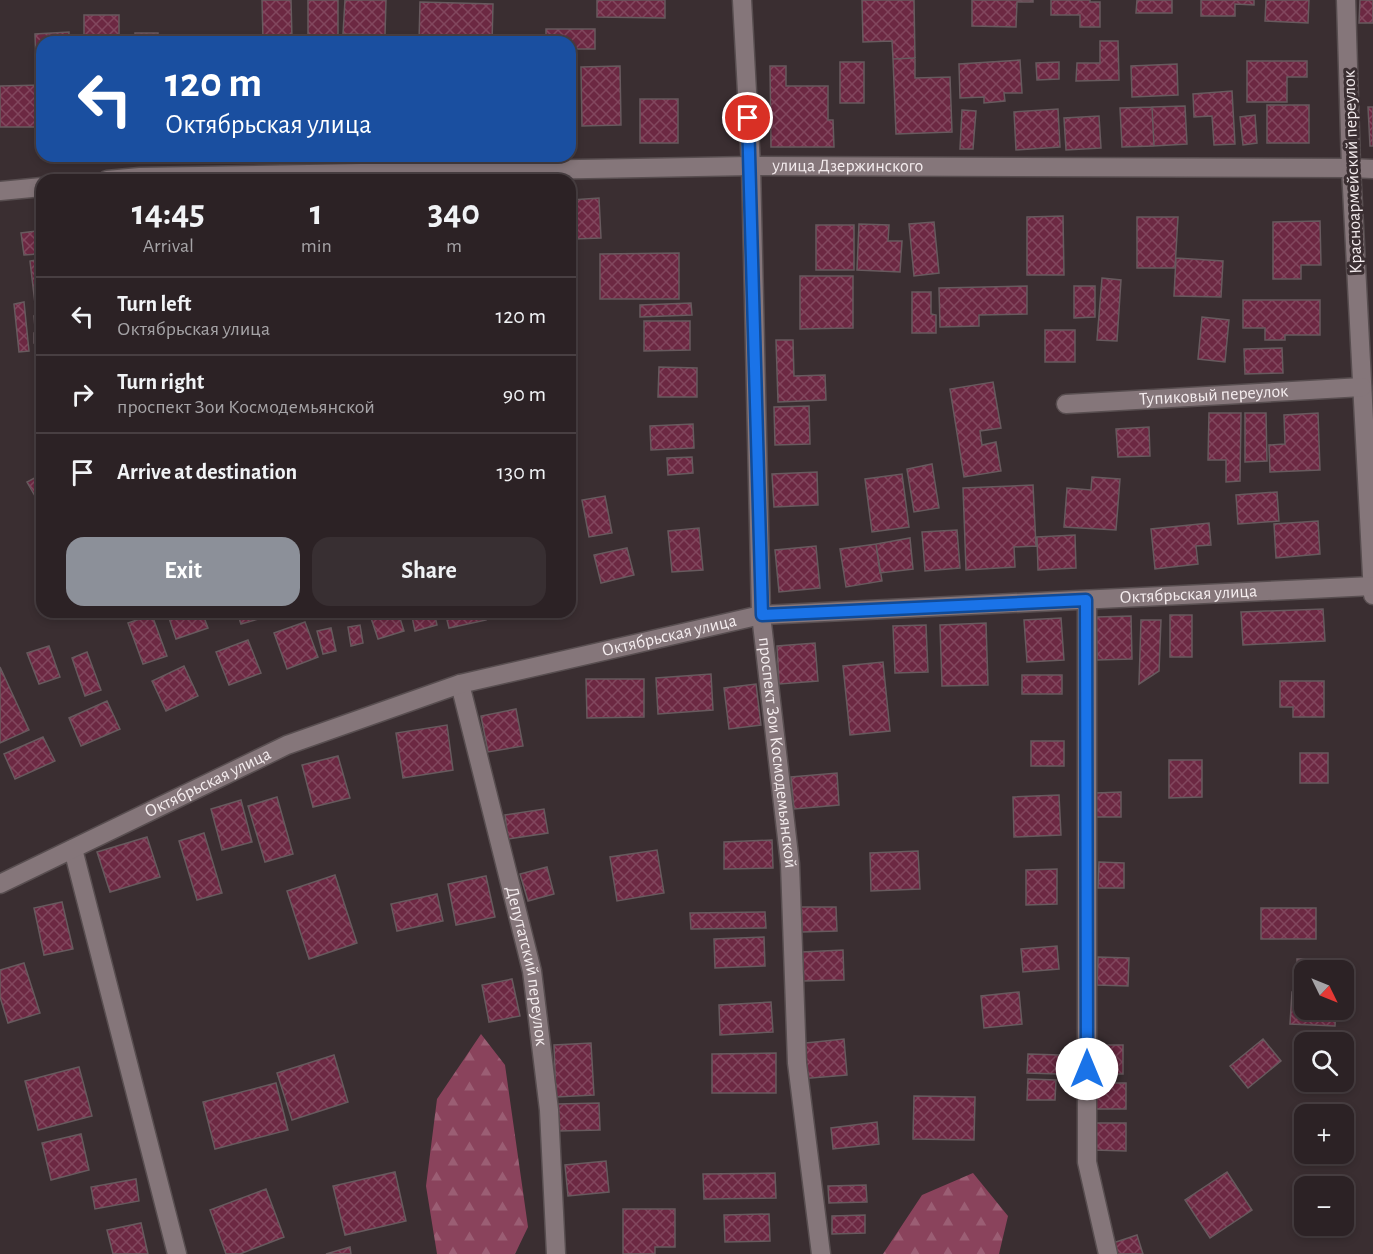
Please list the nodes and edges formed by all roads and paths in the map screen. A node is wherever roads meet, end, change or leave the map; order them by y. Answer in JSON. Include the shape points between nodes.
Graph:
{"nodes":[{"id":1,"x":742,"y":0,"type":"edge"},
{"id":2,"x":1346,"y":0,"type":"edge"},
{"id":3,"x":751,"y":166,"type":"junction"},
{"id":4,"x":1351,"y":168,"type":"junction"},
{"id":5,"x":1373,"y":169,"type":"edge"},
{"id":6,"x":272,"y":174,"type":"edge"},
{"id":7,"x":36,"y":188,"type":"edge"},
{"id":8,"x":0,"y":191,"type":"edge"},
{"id":9,"x":1362,"y":387,"type":"junction"},
{"id":10,"x":1066,"y":404,"type":"dead end"},
{"id":11,"x":1373,"y":586,"type":"edge"},
{"id":12,"x":1373,"y":596,"type":"edge"},
{"id":13,"x":1086,"y":600,"type":"junction"},
{"id":14,"x":762,"y":615,"type":"junction"},
{"id":15,"x":460,"y":684,"type":"junction"},
{"id":16,"x":73,"y":849,"type":"junction"},
{"id":17,"x":0,"y":884,"type":"edge"},
{"id":18,"x":177,"y":1254,"type":"edge"},
{"id":19,"x":556,"y":1254,"type":"edge"},
{"id":20,"x":821,"y":1254,"type":"edge"},
{"id":21,"x":1108,"y":1254,"type":"edge"}],
"edges":[{"from":1,"to":3,"type":"street","name":"проспект Зои Космодемьянской"},
{"from":2,"to":4,"type":"street","name":"Красноармейский переулок"},
{"from":3,"to":4,"type":"street","name":"улица Дзержинского"},
{"from":3,"to":6,"type":"street","name":"улица Дзержинского"},
{"from":3,"to":14,"type":"street","name":"проспект Зои Космодемьянской"},
{"from":4,"to":5,"type":"street","name":"улица Дзержинского"},
{"from":4,"to":9,"type":"street","name":"Красноармейский переулок"},
{"from":7,"to":8,"type":"street"},
{"from":9,"to":10,"type":"street","name":"Тупиковый переулок"},
{"from":9,"to":11,"type":"street","name":"Красноармейский переулок"},
{"from":11,"to":12,"type":"street","name":"Красноармейский переулок"},
{"from":11,"to":13,"type":"street","name":"Октябрьская улица"},
{"from":13,"to":14,"type":"street","name":"Октябрьская улица"},
{"from":13,"to":21,"type":"street","via":[[1087,1162]]},
{"from":14,"to":15,"type":"street","name":"Октябрьская улица"},
{"from":14,"to":20,"type":"street","name":"проспект Зои Космодемьянской","via":[[790,864],[797,1063]]},
{"from":15,"to":16,"type":"street","name":"Октябрьская улица","via":[[287,745]]},
{"from":15,"to":19,"type":"street","name":"Депутатский переулок","via":[[532,971],[549,1110]]},
{"from":16,"to":17,"type":"street","name":"Октябрьская улица"},
{"from":16,"to":18,"type":"street"}]}
